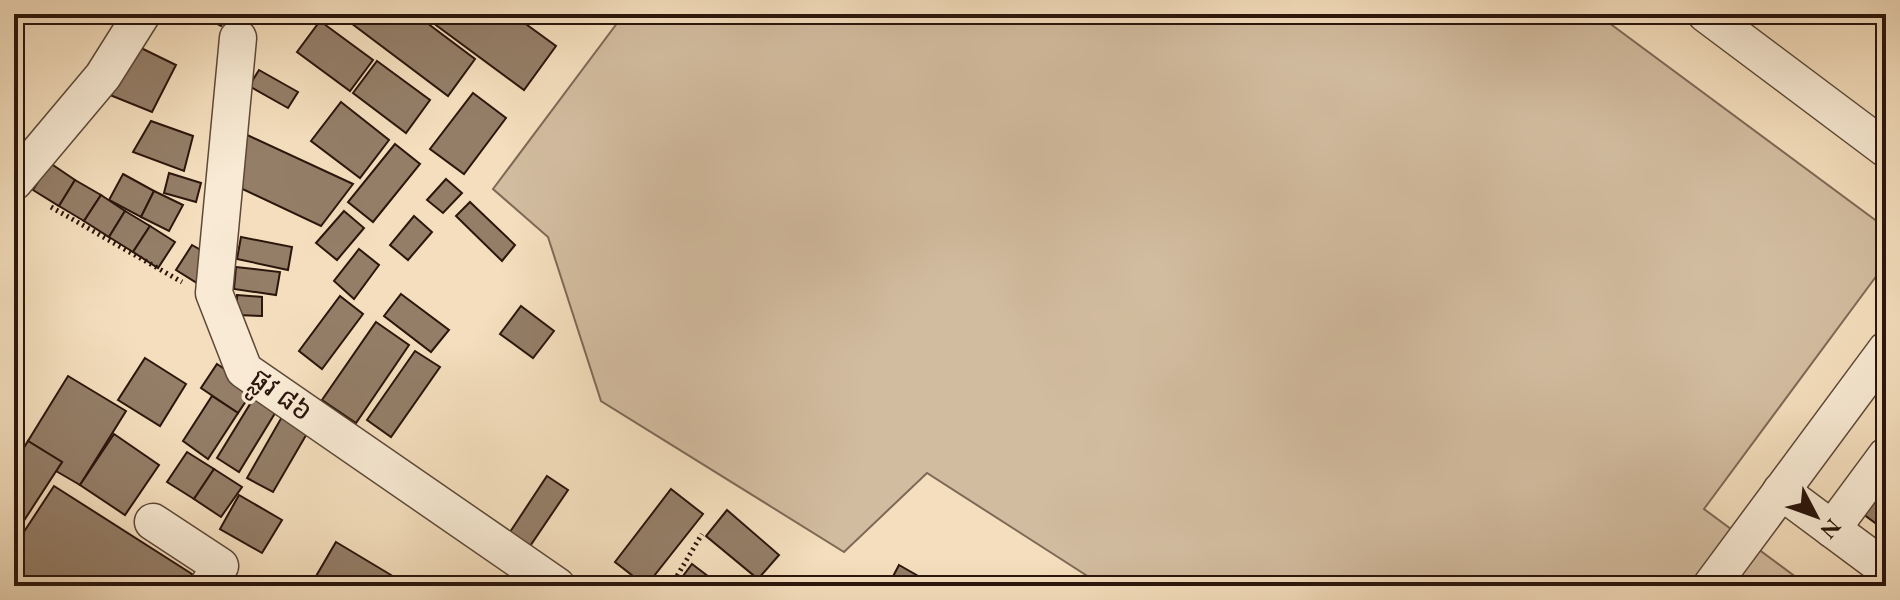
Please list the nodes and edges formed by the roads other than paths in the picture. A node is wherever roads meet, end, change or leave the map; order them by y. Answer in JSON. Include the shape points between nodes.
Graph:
{"nodes":[{"id":1,"x":142,"y":14,"type":"edge"},
{"id":2,"x":1710,"y":15,"type":"edge"},
{"id":3,"x":238,"y":38,"type":"dead end"},
{"id":4,"x":1886,"y":149,"type":"edge"},
{"id":5,"x":14,"y":182,"type":"edge"},
{"id":6,"x":1886,"y":350,"type":"edge"},
{"id":7,"x":1886,"y":456,"type":"edge"},
{"id":8,"x":1781,"y":491,"type":"junction"},
{"id":9,"x":153,"y":522,"type":"dead end"},
{"id":10,"x":1832,"y":529,"type":"junction"},
{"id":11,"x":1886,"y":569,"type":"edge"},
{"id":12,"x":208,"y":586,"type":"edge"},
{"id":13,"x":557,"y":586,"type":"edge"},
{"id":14,"x":1711,"y":586,"type":"edge"}],
"edges":[{"from":1,"to":5,"type":"street","via":[[103,76]]},
{"from":2,"to":4,"type":"street"},
{"from":3,"to":13,"type":"street","name":"ផ្លូវ ៨៦","via":[[214,293],[244,370]]},
{"from":6,"to":8,"type":"street"},
{"from":7,"to":10,"type":"street"},
{"from":8,"to":10,"type":"street"},
{"from":8,"to":14,"type":"street"},
{"from":9,"to":12,"type":"street","via":[[220,566]]},
{"from":10,"to":11,"type":"street"}]}
